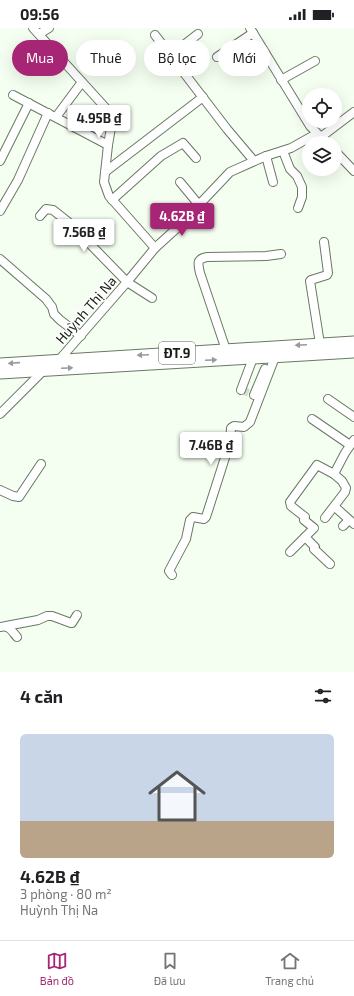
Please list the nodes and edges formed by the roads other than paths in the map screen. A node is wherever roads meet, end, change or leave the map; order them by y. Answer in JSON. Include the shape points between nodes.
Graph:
{"nodes":[{"id":1,"x":33,"y":28,"type":"edge"},
{"id":2,"x":49,"y":28,"type":"edge"},
{"id":3,"x":251,"y":30,"type":"edge"},
{"id":4,"x":39,"y":34,"type":"junction"},
{"id":5,"x":198,"y":34,"type":"dead end"},
{"id":6,"x":155,"y":35,"type":"dead end"},
{"id":7,"x":159,"y":40,"type":"edge"},
{"id":8,"x":190,"y":40,"type":"edge"},
{"id":9,"x":217,"y":57,"type":"dead end"},
{"id":10,"x":315,"y":61,"type":"dead end"},
{"id":11,"x":187,"y":76,"type":"edge"},
{"id":12,"x":281,"y":80,"type":"junction"},
{"id":13,"x":82,"y":82,"type":"junction"},
{"id":14,"x":13,"y":95,"type":"dead end"},
{"id":15,"x":203,"y":96,"type":"junction"},
{"id":16,"x":29,"y":103,"type":"junction"},
{"id":17,"x":52,"y":115,"type":"junction"},
{"id":18,"x":353,"y":115,"type":"edge"},
{"id":19,"x":319,"y":136,"type":"edge"},
{"id":20,"x":324,"y":136,"type":"edge"},
{"id":21,"x":302,"y":144,"type":"edge"},
{"id":22,"x":108,"y":145,"type":"junction"},
{"id":23,"x":283,"y":151,"type":"junction"},
{"id":24,"x":266,"y":156,"type":"junction"},
{"id":25,"x":196,"y":158,"type":"dead end"},
{"id":26,"x":342,"y":158,"type":"edge"},
{"id":27,"x":0,"y":161,"type":"edge"},
{"id":28,"x":254,"y":161,"type":"junction"},
{"id":29,"x":354,"y":171,"type":"edge"},
{"id":30,"x":105,"y":172,"type":"junction"},
{"id":31,"x":180,"y":182,"type":"dead end"},
{"id":32,"x":273,"y":182,"type":"dead end"},
{"id":33,"x":112,"y":200,"type":"junction"},
{"id":34,"x":199,"y":205,"type":"junction"},
{"id":35,"x":298,"y":208,"type":"dead end"},
{"id":36,"x":0,"y":211,"type":"edge"},
{"id":37,"x":40,"y":216,"type":"dead end"},
{"id":38,"x":324,"y":242,"type":"dead end"},
{"id":39,"x":155,"y":248,"type":"junction"},
{"id":40,"x":281,"y":254,"type":"dead end"},
{"id":41,"x":0,"y":259,"type":"edge"},
{"id":42,"x":127,"y":282,"type":"junction"},
{"id":43,"x":152,"y":298,"type":"dead end"},
{"id":44,"x":81,"y":336,"type":"junction"},
{"id":45,"x":354,"y":342,"type":"edge"},
{"id":46,"x":320,"y":344,"type":"junction"},
{"id":47,"x":226,"y":350,"type":"junction"},
{"id":48,"x":354,"y":352,"type":"edge"},
{"id":49,"x":273,"y":357,"type":"junction"},
{"id":50,"x":253,"y":358,"type":"junction"},
{"id":51,"x":60,"y":359,"type":"junction"},
{"id":52,"x":0,"y":364,"type":"edge"},
{"id":53,"x":44,"y":370,"type":"junction"},
{"id":54,"x":0,"y":373,"type":"edge"},
{"id":55,"x":241,"y":390,"type":"dead end"},
{"id":56,"x":254,"y":395,"type":"dead end"},
{"id":57,"x":328,"y":399,"type":"dead end"},
{"id":58,"x":0,"y":414,"type":"edge"},
{"id":59,"x":354,"y":417,"type":"edge"},
{"id":60,"x":312,"y":419,"type":"dead end"},
{"id":61,"x":352,"y":443,"type":"edge"},
{"id":62,"x":41,"y":464,"type":"dead end"},
{"id":63,"x":334,"y":474,"type":"junction"},
{"id":64,"x":0,"y":490,"type":"edge"},
{"id":65,"x":334,"y":507,"type":"junction"},
{"id":66,"x":325,"y":518,"type":"dead end"},
{"id":67,"x":349,"y":523,"type":"edge"},
{"id":68,"x":305,"y":537,"type":"junction"},
{"id":69,"x":290,"y":552,"type":"dead end"},
{"id":70,"x":330,"y":564,"type":"dead end"},
{"id":71,"x":172,"y":575,"type":"dead end"},
{"id":72,"x":77,"y":615,"type":"dead end"},
{"id":73,"x":3,"y":627,"type":"edge"},
{"id":74,"x":17,"y":638,"type":"dead end"}],
"edges":[{"from":1,"to":4,"type":"street"},
{"from":2,"to":4,"type":"street"},
{"from":3,"to":9,"type":"street"},
{"from":3,"to":12,"type":"street"},
{"from":4,"to":13,"type":"street"},
{"from":5,"to":8,"type":"street"},
{"from":6,"to":7,"type":"street"},
{"from":10,"to":12,"type":"street"},
{"from":11,"to":15,"type":"street"},
{"from":12,"to":19,"type":"street"},
{"from":13,"to":17,"type":"street"},
{"from":13,"to":22,"type":"street","via":[[112,116]]},
{"from":14,"to":16,"type":"street"},
{"from":15,"to":28,"type":"street"},
{"from":15,"to":30,"type":"street"},
{"from":16,"to":17,"type":"street"},
{"from":16,"to":27,"type":"street"},
{"from":17,"to":22,"type":"street"},
{"from":17,"to":36,"type":"street"},
{"from":18,"to":20,"type":"street","name":"Huỳnh Thị Na"},
{"from":21,"to":23,"type":"street","name":"Huỳnh Thị Na"},
{"from":22,"to":30,"type":"street"},
{"from":23,"to":24,"type":"street","name":"Huỳnh Thị Na"},
{"from":23,"to":35,"type":"street","via":[[290,169],[302,187]]},
{"from":24,"to":28,"type":"street","name":"Huỳnh Thị Na"},
{"from":24,"to":32,"type":"street"},
{"from":25,"to":33,"type":"street","via":[[183,142],[161,156]]},
{"from":26,"to":29,"type":"street"},
{"from":28,"to":34,"type":"street","name":"Huỳnh Thị Na","via":[[230,172]]},
{"from":30,"to":33,"type":"street","via":[[104,182]]},
{"from":31,"to":34,"type":"street"},
{"from":33,"to":39,"type":"street"},
{"from":34,"to":39,"type":"street","name":"Huỳnh Thị Na"},
{"from":37,"to":42,"type":"street","via":[[49,208],[69,222],[82,232],[90,244]]},
{"from":38,"to":46,"type":"street","via":[[328,273],[310,282]]},
{"from":39,"to":42,"type":"street","name":"Huỳnh Thị Na"},
{"from":40,"to":47,"type":"street","via":[[207,257],[198,261]]},
{"from":41,"to":44,"type":"street","via":[[46,299],[60,320]]},
{"from":42,"to":43,"type":"street"},
{"from":42,"to":44,"type":"street","name":"Huỳnh Thị Na"},
{"from":44,"to":51,"type":"street","name":"Huỳnh Thị Na"},
{"from":45,"to":46,"type":"main road","number":"ĐT.9"},
{"from":46,"to":47,"type":"main road","number":"ĐT.9","one_way":true},
{"from":47,"to":51,"type":"main road","number":"ĐT.9","one_way":true},
{"from":48,"to":49,"type":"main road","number":"ĐT.9"},
{"from":49,"to":50,"type":"main road","number":"ĐT.9"},
{"from":49,"to":56,"type":"street"},
{"from":49,"to":71,"type":"street","via":[[249,425],[231,428],[230,442],[206,516],[204,519],[193,517],[190,520],[186,539],[169,571]]},
{"from":53,"to":50,"type":"main road","number":"ĐT.9","one_way":true},
{"from":50,"to":55,"type":"street"},
{"from":51,"to":52,"type":"main road","number":"ĐT.9","one_way":true},
{"from":53,"to":54,"type":"main road","number":"ĐT.9"},
{"from":53,"to":58,"type":"street"},
{"from":57,"to":59,"type":"street"},
{"from":60,"to":61,"type":"street"},
{"from":61,"to":63,"type":"street"},
{"from":62,"to":64,"type":"street","via":[[19,497]]},
{"from":63,"to":65,"type":"street","via":[[346,488]]},
{"from":63,"to":68,"type":"street","via":[[317,464],[290,502],[314,528]]},
{"from":65,"to":66,"type":"street"},
{"from":65,"to":67,"type":"street"},
{"from":68,"to":69,"type":"street"},
{"from":68,"to":70,"type":"street"},
{"from":72,"to":73,"type":"street","via":[[72,623],[47,616]]},
{"from":73,"to":74,"type":"street","via":[[10,628]]}]}
